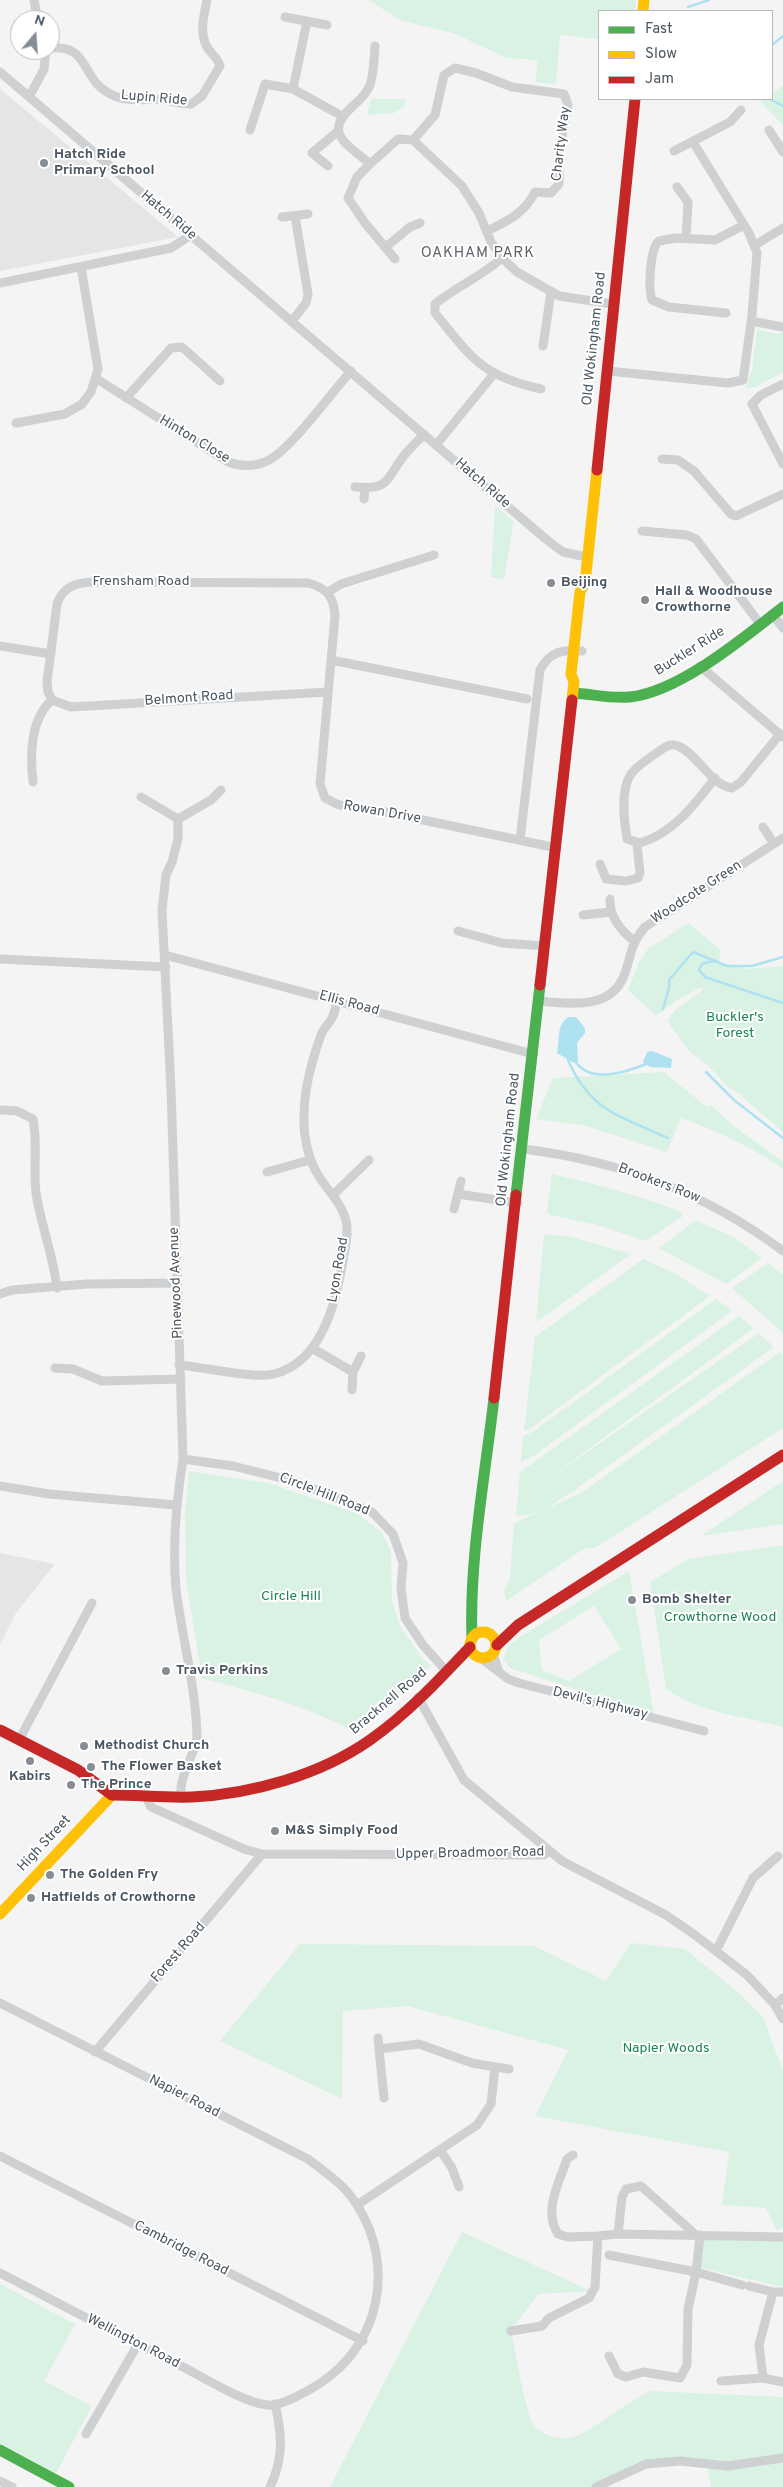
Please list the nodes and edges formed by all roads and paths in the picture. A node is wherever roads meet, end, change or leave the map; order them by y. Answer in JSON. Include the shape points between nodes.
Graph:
{"nodes":[{"id":1,"x":207,"y":0,"type":"edge"},
{"id":2,"x":285,"y":17,"type":"dead end"},
{"id":3,"x":307,"y":20,"type":"junction"},
{"id":4,"x":327,"y":26,"type":"dead end"},
{"id":5,"x":375,"y":46,"type":"dead end"},
{"id":6,"x":60,"y":49,"type":"edge"},
{"id":7,"x":45,"y":60,"type":"edge"},
{"id":8,"x":0,"y":72,"type":"edge"},
{"id":9,"x":293,"y":89,"type":"junction"},
{"id":10,"x":29,"y":97,"type":"junction"},
{"id":11,"x":635,"y":100,"type":"edge"},
{"id":12,"x":741,"y":110,"type":"dead end"},
{"id":13,"x":342,"y":116,"type":"junction"},
{"id":14,"x":250,"y":130,"type":"dead end"},
{"id":15,"x":769,"y":130,"type":"dead end"},
{"id":16,"x":337,"y":132,"type":"junction"},
{"id":17,"x":413,"y":140,"type":"junction"},
{"id":18,"x":693,"y":142,"type":"junction"},
{"id":19,"x":674,"y":151,"type":"dead end"},
{"id":20,"x":783,"y":152,"type":"edge"},
{"id":21,"x":370,"y":164,"type":"junction"},
{"id":22,"x":328,"y":166,"type":"dead end"},
{"id":23,"x":677,"y":187,"type":"dead end"},
{"id":24,"x":308,"y":214,"type":"dead end"},
{"id":25,"x":295,"y":216,"type":"junction"},
{"id":26,"x":282,"y":217,"type":"dead end"},
{"id":27,"x":420,"y":223,"type":"dead end"},
{"id":28,"x":744,"y":225,"type":"junction"},
{"id":29,"x":783,"y":228,"type":"edge"},
{"id":30,"x":486,"y":231,"type":"junction"},
{"id":31,"x":191,"y":235,"type":"junction"},
{"id":32,"x":686,"y":238,"type":"junction"},
{"id":33,"x":755,"y":246,"type":"junction"},
{"id":34,"x":386,"y":247,"type":"junction"},
{"id":35,"x":502,"y":258,"type":"junction"},
{"id":36,"x":396,"y":259,"type":"dead end"},
{"id":37,"x":81,"y":267,"type":"junction"},
{"id":38,"x":0,"y":283,"type":"edge"},
{"id":39,"x":551,"y":292,"type":"junction"},
{"id":40,"x":613,"y":304,"type":"junction"},
{"id":41,"x":726,"y":313,"type":"dead end"},
{"id":42,"x":752,"y":318,"type":"junction"},
{"id":43,"x":292,"y":321,"type":"junction"},
{"id":44,"x":783,"y":327,"type":"edge"},
{"id":45,"x":544,"y":346,"type":"dead end"},
{"id":46,"x":351,"y":371,"type":"junction"},
{"id":47,"x":608,"y":371,"type":"junction"},
{"id":48,"x":494,"y":375,"type":"junction"},
{"id":49,"x":97,"y":379,"type":"junction"},
{"id":50,"x":220,"y":381,"type":"dead end"},
{"id":51,"x":783,"y":384,"type":"edge"},
{"id":52,"x":541,"y":389,"type":"dead end"},
{"id":53,"x":126,"y":398,"type":"junction"},
{"id":54,"x":16,"y":423,"type":"dead end"},
{"id":55,"x":424,"y":434,"type":"junction"},
{"id":56,"x":436,"y":445,"type":"junction"},
{"id":57,"x":662,"y":459,"type":"dead end"},
{"id":58,"x":783,"y":464,"type":"edge"},
{"id":59,"x":355,"y":487,"type":"dead end"},
{"id":60,"x":365,"y":488,"type":"junction"},
{"id":61,"x":783,"y":494,"type":"edge"},
{"id":62,"x":364,"y":499,"type":"dead end"},
{"id":63,"x":642,"y":530,"type":"dead end"},
{"id":64,"x":434,"y":555,"type":"dead end"},
{"id":65,"x":587,"y":556,"type":"junction"},
{"id":66,"x":328,"y":592,"type":"junction"},
{"id":67,"x":783,"y":607,"type":"edge"},
{"id":68,"x":773,"y":614,"type":"junction"},
{"id":69,"x":761,"y":625,"type":"junction"},
{"id":70,"x":783,"y":628,"type":"edge"},
{"id":71,"x":0,"y":646,"type":"edge"},
{"id":72,"x":578,"y":650,"type":"junction"},
{"id":73,"x":51,"y":654,"type":"junction"},
{"id":74,"x":331,"y":660,"type":"junction"},
{"id":75,"x":700,"y":666,"type":"junction"},
{"id":76,"x":574,"y":687,"type":"junction"},
{"id":77,"x":328,"y":692,"type":"junction"},
{"id":78,"x":527,"y":699,"type":"dead end"},
{"id":79,"x":52,"y":700,"type":"junction"},
{"id":80,"x":782,"y":736,"type":"edge"},
{"id":81,"x":715,"y":778,"type":"junction"},
{"id":82,"x":33,"y":782,"type":"dead end"},
{"id":83,"x":221,"y":790,"type":"dead end"},
{"id":84,"x":141,"y":797,"type":"dead end"},
{"id":85,"x":178,"y":819,"type":"junction"},
{"id":86,"x":763,"y":827,"type":"dead end"},
{"id":87,"x":783,"y":838,"type":"edge"},
{"id":88,"x":520,"y":840,"type":"junction"},
{"id":89,"x":637,"y":844,"type":"junction"},
{"id":90,"x":774,"y":844,"type":"junction"},
{"id":91,"x":557,"y":848,"type":"junction"},
{"id":92,"x":600,"y":864,"type":"dead end"},
{"id":93,"x":610,"y":899,"type":"dead end"},
{"id":94,"x":611,"y":912,"type":"junction"},
{"id":95,"x":583,"y":915,"type":"dead end"},
{"id":96,"x":458,"y":931,"type":"dead end"},
{"id":97,"x":634,"y":941,"type":"junction"},
{"id":98,"x":545,"y":946,"type":"junction"},
{"id":99,"x":165,"y":955,"type":"junction"},
{"id":100,"x":0,"y":959,"type":"edge"},
{"id":101,"x":166,"y":968,"type":"junction"},
{"id":102,"x":337,"y":1001,"type":"junction"},
{"id":103,"x":540,"y":1002,"type":"junction"},
{"id":104,"x":533,"y":1054,"type":"junction"},
{"id":105,"x":0,"y":1110,"type":"edge"},
{"id":106,"x":523,"y":1149,"type":"junction"},
{"id":107,"x":310,"y":1160,"type":"junction"},
{"id":108,"x":369,"y":1160,"type":"dead end"},
{"id":109,"x":267,"y":1172,"type":"dead end"},
{"id":110,"x":460,"y":1181,"type":"dead end"},
{"id":111,"x":458,"y":1194,"type":"junction"},
{"id":112,"x":333,"y":1195,"type":"junction"},
{"id":113,"x":518,"y":1202,"type":"junction"},
{"id":114,"x":454,"y":1210,"type":"dead end"},
{"id":115,"x":783,"y":1251,"type":"edge"},
{"id":116,"x":177,"y":1283,"type":"junction"},
{"id":117,"x":57,"y":1288,"type":"junction"},
{"id":118,"x":0,"y":1294,"type":"edge"},
{"id":119,"x":312,"y":1348,"type":"junction"},
{"id":120,"x":361,"y":1356,"type":"dead end"},
{"id":121,"x":179,"y":1365,"type":"junction"},
{"id":122,"x":55,"y":1368,"type":"dead end"},
{"id":123,"x":354,"y":1372,"type":"junction"},
{"id":124,"x":181,"y":1379,"type":"junction"},
{"id":125,"x":352,"y":1390,"type":"dead end"},
{"id":126,"x":783,"y":1455,"type":"edge"},
{"id":127,"x":183,"y":1459,"type":"junction"},
{"id":128,"x":0,"y":1486,"type":"edge"},
{"id":129,"x":176,"y":1505,"type":"junction"},
{"id":130,"x":472,"y":1602,"type":"junction"},
{"id":131,"x":92,"y":1603,"type":"dead end"},
{"id":132,"x":518,"y":1625,"type":"junction"},
{"id":133,"x":489,"y":1633,"type":"junction"},
{"id":134,"x":495,"y":1649,"type":"junction"},
{"id":135,"x":475,"y":1650,"type":"junction"},
{"id":136,"x":448,"y":1671,"type":"junction"},
{"id":137,"x":499,"y":1672,"type":"junction"},
{"id":138,"x":418,"y":1697,"type":"junction"},
{"id":139,"x":0,"y":1730,"type":"edge"},
{"id":140,"x":704,"y":1730,"type":"dead end"},
{"id":141,"x":19,"y":1740,"type":"junction"},
{"id":142,"x":112,"y":1796,"type":"junction"},
{"id":143,"x":146,"y":1797,"type":"junction"},
{"id":144,"x":181,"y":1798,"type":"junction"},
{"id":145,"x":549,"y":1852,"type":"junction"},
{"id":146,"x":262,"y":1854,"type":"junction"},
{"id":147,"x":778,"y":1856,"type":"dead end"},
{"id":148,"x":0,"y":1914,"type":"edge"},
{"id":149,"x":716,"y":1951,"type":"junction"},
{"id":150,"x":783,"y":1998,"type":"edge"},
{"id":151,"x":0,"y":2003,"type":"edge"},
{"id":152,"x":775,"y":2005,"type":"junction"},
{"id":153,"x":783,"y":2019,"type":"edge"},
{"id":154,"x":378,"y":2038,"type":"dead end"},
{"id":155,"x":380,"y":2049,"type":"junction"},
{"id":156,"x":95,"y":2052,"type":"junction"},
{"id":157,"x":495,"y":2067,"type":"junction"},
{"id":158,"x":509,"y":2069,"type":"dead end"},
{"id":159,"x":384,"y":2098,"type":"dead end"},
{"id":160,"x":440,"y":2150,"type":"junction"},
{"id":161,"x":573,"y":2155,"type":"dead end"},
{"id":162,"x":0,"y":2156,"type":"edge"},
{"id":163,"x":459,"y":2187,"type":"dead end"},
{"id":164,"x":357,"y":2205,"type":"junction"},
{"id":165,"x":618,"y":2234,"type":"junction"},
{"id":166,"x":698,"y":2235,"type":"junction"},
{"id":167,"x":598,"y":2236,"type":"junction"},
{"id":168,"x":783,"y":2237,"type":"edge"},
{"id":169,"x":610,"y":2255,"type":"dead end"},
{"id":170,"x":696,"y":2272,"type":"junction"},
{"id":171,"x":0,"y":2274,"type":"edge"},
{"id":172,"x":773,"y":2292,"type":"junction"},
{"id":173,"x":783,"y":2292,"type":"edge"},
{"id":174,"x":511,"y":2330,"type":"dead end"},
{"id":175,"x":363,"y":2341,"type":"junction"},
{"id":176,"x":138,"y":2344,"type":"junction"},
{"id":177,"x":609,"y":2356,"type":"dead end"},
{"id":178,"x":763,"y":2378,"type":"junction"},
{"id":179,"x":721,"y":2381,"type":"dead end"},
{"id":180,"x":783,"y":2382,"type":"edge"},
{"id":181,"x":272,"y":2405,"type":"junction"},
{"id":182,"x":86,"y":2434,"type":"dead end"},
{"id":183,"x":0,"y":2450,"type":"edge"},
{"id":184,"x":783,"y":2458,"type":"edge"},
{"id":185,"x":0,"y":2481,"type":"edge"},
{"id":186,"x":12,"y":2487,"type":"edge"},
{"id":187,"x":69,"y":2487,"type":"edge"},
{"id":188,"x":270,"y":2487,"type":"edge"},
{"id":189,"x":596,"y":2487,"type":"edge"}],
"edges":[{"from":1,"to":6,"type":"street","name":"Lupin Ride","via":[[203,37],[220,66],[201,98],[191,104],[131,100],[112,95],[94,81],[75,52]]},
{"from":2,"to":3,"type":"street"},
{"from":3,"to":4,"type":"street"},
{"from":3,"to":9,"type":"street"},
{"from":5,"to":13,"type":"street","via":[[370,84],[362,98]]},
{"from":7,"to":10,"type":"street","via":[[44,69]]},
{"from":8,"to":10,"type":"street","name":"Hatch Ride"},
{"from":9,"to":13,"type":"street"},
{"from":9,"to":14,"type":"street","via":[[265,84]]},
{"from":10,"to":31,"type":"street","name":"Hatch Ride"},
{"from":11,"to":40,"type":"street","name":"Old Wokingham Road"},
{"from":12,"to":18,"type":"street","via":[[730,122]]},
{"from":13,"to":16,"type":"street"},
{"from":15,"to":20,"type":"street"},
{"from":16,"to":21,"type":"street"},
{"from":16,"to":22,"type":"street","via":[[312,153]]},
{"from":17,"to":21,"type":"street","via":[[398,139]]},
{"from":17,"to":30,"type":"street","via":[[462,186]]},
{"from":17,"to":30,"type":"street","name":"Charity Way","via":[[435,116],[444,75],[455,68],[512,88],[564,94],[568,105],[560,147],[559,184],[551,193],[535,192],[512,219]]},
{"from":18,"to":19,"type":"street"},
{"from":18,"to":28,"type":"street"},
{"from":21,"to":34,"type":"street","via":[[356,177],[348,198]]},
{"from":23,"to":32,"type":"street","via":[[688,202]]},
{"from":24,"to":25,"type":"street"},
{"from":25,"to":26,"type":"street"},
{"from":25,"to":43,"type":"street","via":[[308,294],[306,303]]},
{"from":27,"to":34,"type":"street"},
{"from":28,"to":32,"type":"street","via":[[716,240]]},
{"from":28,"to":33,"type":"street"},
{"from":29,"to":33,"type":"street"},
{"from":30,"to":35,"type":"street"},
{"from":31,"to":37,"type":"street","via":[[171,248]]},
{"from":31,"to":43,"type":"street","name":"Hatch Ride"},
{"from":32,"to":41,"type":"street","via":[[659,240],[655,244],[650,287],[652,300],[669,307]]},
{"from":33,"to":42,"type":"street","via":[[758,262]]},
{"from":34,"to":36,"type":"street"},
{"from":35,"to":39,"type":"street","via":[[517,272]]},
{"from":35,"to":48,"type":"street","via":[[480,277],[456,287],[435,304],[434,313],[481,366]]},
{"from":37,"to":38,"type":"street"},
{"from":37,"to":49,"type":"street"},
{"from":39,"to":40,"type":"street"},
{"from":39,"to":45,"type":"street"},
{"from":40,"to":47,"type":"street","name":"Old Wokingham Road"},
{"from":42,"to":44,"type":"street"},
{"from":42,"to":47,"type":"street","via":[[746,372],[739,382]]},
{"from":43,"to":46,"type":"street","name":"Hatch Ride"},
{"from":46,"to":53,"type":"street","name":"Hinton Close","via":[[278,455],[246,466],[228,462]]},
{"from":46,"to":55,"type":"street","name":"Hatch Ride"},
{"from":47,"to":65,"type":"street","name":"Old Wokingham Road"},
{"from":48,"to":52,"type":"street"},
{"from":48,"to":56,"type":"street"},
{"from":49,"to":53,"type":"street","name":"Hinton Close"},
{"from":49,"to":54,"type":"street","via":[[82,404],[65,414]]},
{"from":50,"to":53,"type":"street","via":[[182,347],[171,348]]},
{"from":51,"to":58,"type":"street","via":[[761,395],[752,404]]},
{"from":55,"to":56,"type":"street","name":"Hatch Ride"},
{"from":55,"to":60,"type":"street","via":[[402,458],[386,483],[378,488]]},
{"from":56,"to":65,"type":"street","name":"Hatch Ride","via":[[559,550]]},
{"from":57,"to":61,"type":"street","via":[[678,460],[694,472],[736,516]]},
{"from":59,"to":60,"type":"street"},
{"from":60,"to":62,"type":"street"},
{"from":63,"to":69,"type":"street","via":[[696,539]]},
{"from":64,"to":66,"type":"street","via":[[341,584]]},
{"from":65,"to":72,"type":"street","name":"Old Wokingham Road","via":[[584,583],[587,593]]},
{"from":66,"to":73,"type":"street","name":"Frensham Road","via":[[308,583],[75,584],[59,598]]},
{"from":66,"to":74,"type":"street","name":"Rowan Drive","via":[[334,607]]},
{"from":67,"to":68,"type":"street","name":"Buckler Ride"},
{"from":68,"to":69,"type":"street","name":"Buckler Ride"},
{"from":68,"to":70,"type":"street"},
{"from":69,"to":75,"type":"street","name":"Buckler Ride"},
{"from":71,"to":73,"type":"street"},
{"from":72,"to":76,"type":"street","name":"Old Wokingham Road","via":[[579,675]]},
{"from":72,"to":88,"type":"street","via":[[560,651],[545,661],[540,670]]},
{"from":73,"to":79,"type":"street","name":"Frensham Road","via":[[47,682]]},
{"from":74,"to":77,"type":"street","name":"Rowan Drive"},
{"from":74,"to":78,"type":"street"},
{"from":75,"to":76,"type":"street","name":"Buckler Ride","via":[[671,683],[640,695],[623,697]]},
{"from":75,"to":80,"type":"street"},
{"from":76,"to":91,"type":"street","name":"Old Wokingham Road"},
{"from":77,"to":79,"type":"street","name":"Belmont Road","via":[[71,707]]},
{"from":77,"to":88,"type":"street","name":"Rowan Drive","via":[[320,784],[325,798],[339,805]]},
{"from":79,"to":82,"type":"street","via":[[38,715],[30,760]]},
{"from":80,"to":81,"type":"street","via":[[736,787],[729,788]]},
{"from":81,"to":89,"type":"street","via":[[683,818]]},
{"from":81,"to":89,"type":"street","via":[[685,750],[672,744],[639,765],[627,782],[624,821],[626,839]]},
{"from":83,"to":85,"type":"street","via":[[211,800]]},
{"from":84,"to":85,"type":"street"},
{"from":85,"to":99,"type":"street","name":"Pinewood Avenue","via":[[178,839],[163,891]]},
{"from":86,"to":90,"type":"street"},
{"from":87,"to":90,"type":"street","name":"Woodcote Green"},
{"from":88,"to":91,"type":"street","name":"Rowan Drive"},
{"from":89,"to":92,"type":"street","via":[[638,878],[626,881],[606,879]]},
{"from":90,"to":97,"type":"street","name":"Woodcote Green","via":[[654,920]]},
{"from":91,"to":98,"type":"street","name":"Old Wokingham Road"},
{"from":93,"to":94,"type":"street"},
{"from":94,"to":95,"type":"street"},
{"from":94,"to":97,"type":"street","via":[[614,920]]},
{"from":96,"to":98,"type":"street","via":[[502,944]]},
{"from":97,"to":103,"type":"street","name":"Woodcote Green","via":[[621,983],[606,998],[590,1003]]},
{"from":98,"to":103,"type":"street","name":"Old Wokingham Road"},
{"from":99,"to":101,"type":"street","name":"Pinewood Avenue"},
{"from":99,"to":102,"type":"street","name":"Ellis Road"},
{"from":100,"to":101,"type":"street"},
{"from":101,"to":116,"type":"street","name":"Pinewood Avenue"},
{"from":102,"to":104,"type":"street","name":"Ellis Road"},
{"from":102,"to":107,"type":"street","name":"Lyon Road","via":[[333,1016],[321,1035],[306,1093],[305,1138]]},
{"from":103,"to":104,"type":"street","name":"Old Wokingham Road"},
{"from":104,"to":106,"type":"street","name":"Old Wokingham Road"},
{"from":105,"to":117,"type":"street","via":[[17,1111],[33,1119],[36,1191]]},
{"from":106,"to":113,"type":"street","name":"Old Wokingham Road"},
{"from":106,"to":115,"type":"street","name":"Brookers Row","via":[[591,1160],[658,1181],[730,1214]]},
{"from":107,"to":109,"type":"street"},
{"from":107,"to":112,"type":"street","name":"Lyon Road"},
{"from":108,"to":112,"type":"street"},
{"from":110,"to":111,"type":"street"},
{"from":111,"to":113,"type":"street"},
{"from":111,"to":114,"type":"street"},
{"from":112,"to":119,"type":"street","name":"Lyon Road","via":[[346,1221],[346,1237],[336,1300]]},
{"from":113,"to":130,"type":"street","name":"Old Wokingham Road"},
{"from":116,"to":117,"type":"street","via":[[87,1284]]},
{"from":116,"to":121,"type":"street","name":"Pinewood Avenue"},
{"from":117,"to":118,"type":"street","via":[[12,1290]]},
{"from":119,"to":121,"type":"street","name":"Lyon Road","via":[[292,1366],[273,1374],[255,1375]]},
{"from":119,"to":123,"type":"street"},
{"from":120,"to":123,"type":"street"},
{"from":121,"to":124,"type":"street","name":"Pinewood Avenue"},
{"from":122,"to":124,"type":"street","via":[[73,1369],[102,1381]]},
{"from":123,"to":125,"type":"street"},
{"from":124,"to":127,"type":"street","name":"Pinewood Avenue"},
{"from":126,"to":132,"type":"street"},
{"from":127,"to":129,"type":"street","name":"Pinewood Avenue"},
{"from":127,"to":136,"type":"street","name":"Circle Hill Road","via":[[233,1466],[292,1481],[372,1512],[394,1534],[403,1563],[401,1588],[405,1618],[423,1645]]},
{"from":128,"to":129,"type":"street","via":[[49,1494]]},
{"from":129,"to":144,"type":"street","name":"Pinewood Avenue","via":[[176,1587],[198,1737],[181,1785]]},
{"from":130,"to":133,"type":"street","via":[[479,1620]]},
{"from":130,"to":135,"type":"street","name":"Old Wokingham Road"},
{"from":131,"to":141,"type":"street"},
{"from":132,"to":133,"type":"street"},
{"from":132,"to":134,"type":"street"},
{"from":133,"to":134,"type":"street"},
{"from":133,"to":135,"type":"street","via":[[478,1633]]},
{"from":134,"to":135,"type":"street"},
{"from":134,"to":137,"type":"street"},
{"from":135,"to":136,"type":"street","name":"Bracknell Road"},
{"from":135,"to":137,"type":"street","name":"Devil's Highway"},
{"from":136,"to":138,"type":"street","name":"Bracknell Road"},
{"from":137,"to":140,"type":"street","name":"Devil's Highway","via":[[519,1683]]},
{"from":138,"to":144,"type":"street","name":"Bracknell Road","via":[[370,1740],[314,1768],[231,1792]]},
{"from":138,"to":145,"type":"street","via":[[464,1780]]},
{"from":139,"to":141,"type":"street"},
{"from":141,"to":142,"type":"street","via":[[94,1779]]},
{"from":142,"to":143,"type":"street","name":"Bracknell Road"},
{"from":142,"to":148,"type":"street","name":"High Street"},
{"from":143,"to":144,"type":"street","name":"Bracknell Road"},
{"from":143,"to":146,"type":"street","name":"Upper Broadmoor Road","via":[[151,1807]]},
{"from":145,"to":146,"type":"street","name":"Upper Broadmoor Road","via":[[544,1855]]},
{"from":145,"to":149,"type":"street","name":"Upper Broadmoor Road","via":[[666,1915]]},
{"from":146,"to":156,"type":"street","name":"Forest Road"},
{"from":147,"to":149,"type":"street","via":[[753,1878]]},
{"from":149,"to":152,"type":"street","name":"Upper Broadmoor Road","via":[[747,1975]]},
{"from":150,"to":152,"type":"street"},
{"from":151,"to":156,"type":"street","name":"Napier Road"},
{"from":152,"to":153,"type":"street","name":"Upper Broadmoor Road"},
{"from":154,"to":155,"type":"street"},
{"from":155,"to":157,"type":"street","via":[[420,2044],[472,2063]]},
{"from":155,"to":159,"type":"street"},
{"from":156,"to":164,"type":"street","name":"Napier Road","via":[[308,2160],[337,2181]]},
{"from":157,"to":158,"type":"street"},
{"from":157,"to":160,"type":"street","via":[[488,2110],[477,2125]]},
{"from":160,"to":163,"type":"street"},
{"from":160,"to":164,"type":"street"},
{"from":161,"to":167,"type":"street","via":[[567,2159],[550,2213],[552,2225],[558,2234],[568,2237]]},
{"from":162,"to":175,"type":"street","name":"Cambridge Road"},
{"from":164,"to":175,"type":"street","name":"Napier Road","via":[[370,2229],[378,2291]]},
{"from":165,"to":166,"type":"street"},
{"from":165,"to":166,"type":"street","via":[[622,2197],[626,2189],[641,2186]]},
{"from":165,"to":167,"type":"street"},
{"from":166,"to":168,"type":"street"},
{"from":166,"to":170,"type":"street"},
{"from":167,"to":174,"type":"street","via":[[595,2287],[590,2298],[549,2318],[542,2326]]},
{"from":169,"to":170,"type":"street"},
{"from":170,"to":172,"type":"street"},
{"from":170,"to":177,"type":"street","via":[[688,2309],[688,2365],[680,2378],[643,2372],[626,2377],[618,2374]]},
{"from":171,"to":176,"type":"street","name":"Wellington Road"},
{"from":172,"to":173,"type":"street"},
{"from":172,"to":178,"type":"street","via":[[759,2345]]},
{"from":175,"to":181,"type":"street","name":"Napier Road","via":[[351,2358],[331,2376],[308,2392]]},
{"from":176,"to":181,"type":"street","name":"Wellington Road","via":[[251,2401]]},
{"from":176,"to":182,"type":"street"},
{"from":178,"to":179,"type":"street"},
{"from":178,"to":180,"type":"street"},
{"from":181,"to":188,"type":"street","via":[[282,2433],[277,2473]]},
{"from":183,"to":187,"type":"street"},
{"from":184,"to":189,"type":"street","via":[[727,2466],[680,2461],[646,2464]]},
{"from":185,"to":186,"type":"street"}]}
